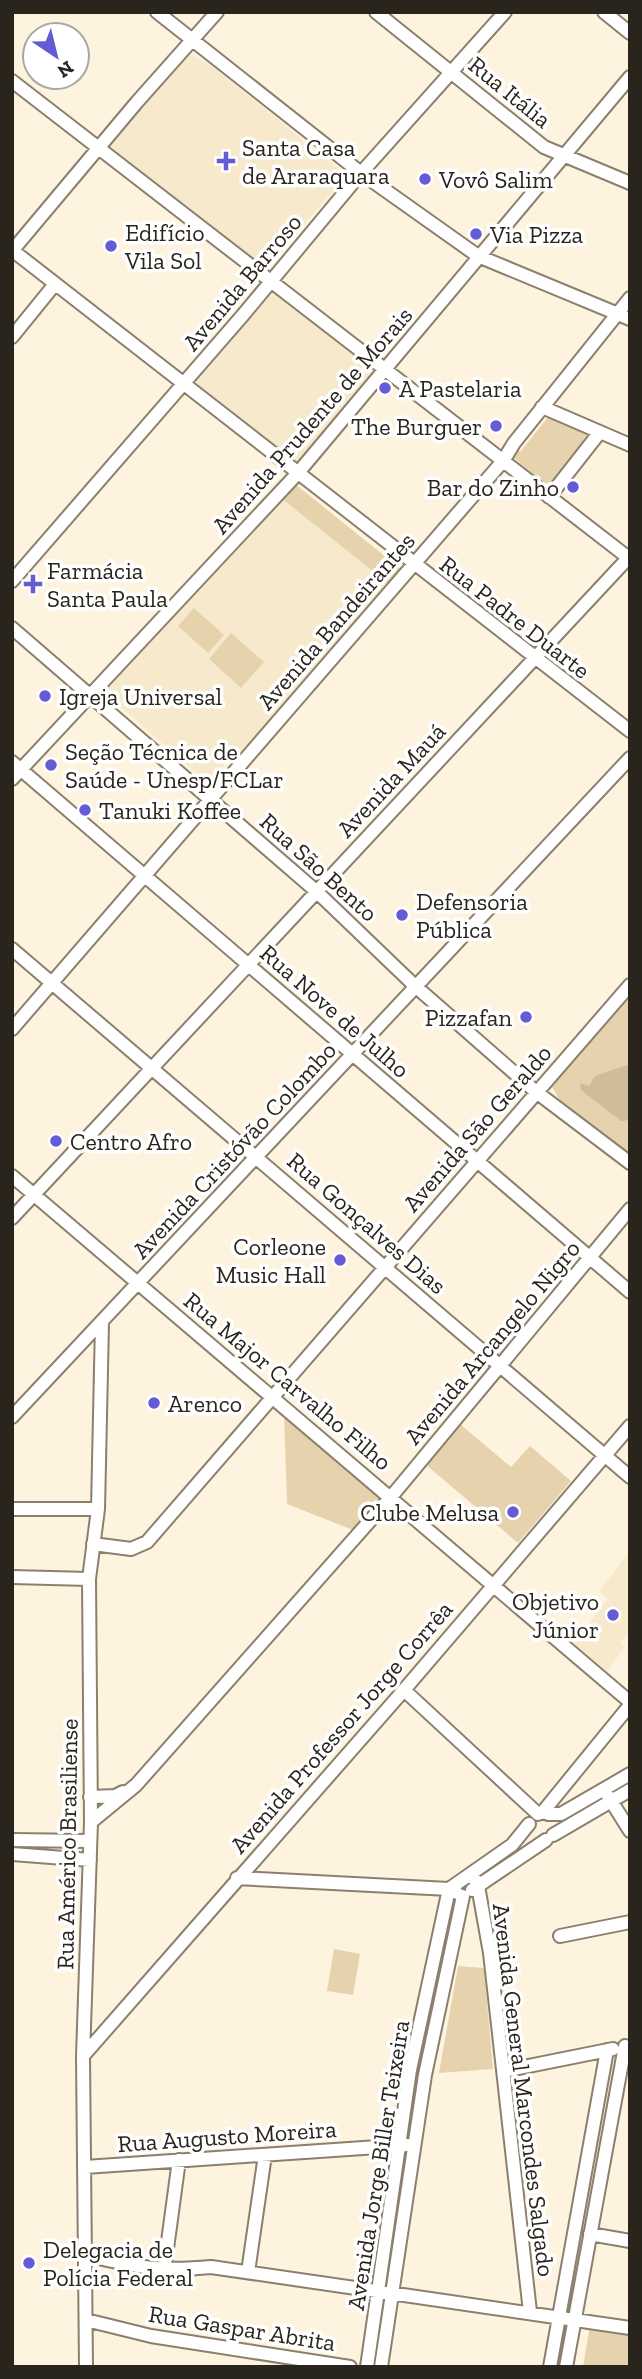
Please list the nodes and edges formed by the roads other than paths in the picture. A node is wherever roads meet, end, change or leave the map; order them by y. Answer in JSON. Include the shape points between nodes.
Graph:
{"nodes":[{"id":1,"x":158,"y":12,"type":"edge"},
{"id":2,"x":217,"y":12,"type":"edge"},
{"id":3,"x":376,"y":12,"type":"edge"},
{"id":4,"x":505,"y":12,"type":"edge"},
{"id":5,"x":604,"y":12,"type":"edge"},
{"id":6,"x":630,"y":33,"type":"edge"},
{"id":7,"x":192,"y":40,"type":"junction"},
{"id":8,"x":452,"y":73,"type":"junction"},
{"id":9,"x":630,"y":77,"type":"edge"},
{"id":10,"x":12,"y":81,"type":"edge"},
{"id":11,"x":98,"y":150,"type":"junction"},
{"id":12,"x":564,"y":156,"type":"junction"},
{"id":13,"x":361,"y":173,"type":"junction"},
{"id":14,"x":630,"y":183,"type":"edge"},
{"id":15,"x":12,"y":250,"type":"edge"},
{"id":16,"x":478,"y":256,"type":"junction"},
{"id":17,"x":269,"y":282,"type":"junction"},
{"id":18,"x":55,"y":284,"type":"junction"},
{"id":19,"x":630,"y":298,"type":"edge"},
{"id":20,"x":617,"y":314,"type":"junction"},
{"id":21,"x":630,"y":319,"type":"edge"},
{"id":22,"x":12,"y":337,"type":"edge"},
{"id":23,"x":387,"y":368,"type":"junction"},
{"id":24,"x":182,"y":384,"type":"junction"},
{"id":25,"x":542,"y":407,"type":"junction"},
{"id":26,"x":600,"y":432,"type":"junction"},
{"id":27,"x":630,"y":445,"type":"edge"},
{"id":28,"x":503,"y":461,"type":"junction"},
{"id":29,"x":297,"y":474,"type":"junction"},
{"id":30,"x":549,"y":497,"type":"junction"},
{"id":31,"x":629,"y":558,"type":"edge"},
{"id":32,"x":412,"y":564,"type":"junction"},
{"id":33,"x":12,"y":581,"type":"edge"},
{"id":34,"x":12,"y":628,"type":"edge"},
{"id":35,"x":534,"y":659,"type":"junction"},
{"id":36,"x":89,"y":696,"type":"junction"},
{"id":37,"x":630,"y":731,"type":"edge"},
{"id":38,"x":630,"y":758,"type":"edge"},
{"id":39,"x":15,"y":770,"type":"edge"},
{"id":40,"x":212,"y":799,"type":"junction"},
{"id":41,"x":144,"y":876,"type":"junction"},
{"id":42,"x":316,"y":891,"type":"junction"},
{"id":43,"x":12,"y":949,"type":"edge"},
{"id":44,"x":248,"y":963,"type":"junction"},
{"id":45,"x":52,"y":983,"type":"junction"},
{"id":46,"x":414,"y":985,"type":"junction"},
{"id":47,"x":630,"y":985,"type":"edge"},
{"id":48,"x":12,"y":1029,"type":"edge"},
{"id":49,"x":351,"y":1054,"type":"junction"},
{"id":50,"x":152,"y":1067,"type":"junction"},
{"id":51,"x":535,"y":1091,"type":"junction"},
{"id":52,"x":256,"y":1156,"type":"junction"},
{"id":53,"x":475,"y":1161,"type":"junction"},
{"id":54,"x":630,"y":1163,"type":"edge"},
{"id":55,"x":12,"y":1176,"type":"edge"},
{"id":56,"x":35,"y":1194,"type":"junction"},
{"id":57,"x":630,"y":1209,"type":"edge"},
{"id":58,"x":12,"y":1218,"type":"edge"},
{"id":59,"x":589,"y":1258,"type":"junction"},
{"id":60,"x":385,"y":1267,"type":"junction"},
{"id":61,"x":140,"y":1283,"type":"junction"},
{"id":62,"x":630,"y":1292,"type":"edge"},
{"id":63,"x":102,"y":1323,"type":"junction"},
{"id":64,"x":500,"y":1365,"type":"junction"},
{"id":65,"x":272,"y":1397,"type":"junction"},
{"id":66,"x":12,"y":1417,"type":"edge"},
{"id":67,"x":630,"y":1426,"type":"edge"},
{"id":68,"x":605,"y":1455,"type":"junction"},
{"id":69,"x":630,"y":1477,"type":"edge"},
{"id":70,"x":391,"y":1496,"type":"junction"},
{"id":71,"x":12,"y":1509,"type":"edge"},
{"id":72,"x":98,"y":1509,"type":"junction"},
{"id":73,"x":93,"y":1544,"type":"junction"},
{"id":74,"x":12,"y":1577,"type":"edge"},
{"id":75,"x":89,"y":1579,"type":"junction"},
{"id":76,"x":493,"y":1584,"type":"junction"},
{"id":77,"x":404,"y":1690,"type":"junction"},
{"id":78,"x":630,"y":1704,"type":"edge"},
{"id":79,"x":630,"y":1774,"type":"edge"},
{"id":80,"x":136,"y":1786,"type":"junction"},
{"id":81,"x":604,"y":1790,"type":"junction"},
{"id":82,"x":630,"y":1790,"type":"edge"},
{"id":83,"x":90,"y":1797,"type":"junction"},
{"id":84,"x":611,"y":1801,"type":"junction"},
{"id":85,"x":539,"y":1816,"type":"junction"},
{"id":86,"x":91,"y":1822,"type":"junction"},
{"id":87,"x":630,"y":1831,"type":"edge"},
{"id":88,"x":550,"y":1838,"type":"junction"},
{"id":89,"x":12,"y":1840,"type":"edge"},
{"id":90,"x":90,"y":1841,"type":"junction"},
{"id":91,"x":12,"y":1854,"type":"edge"},
{"id":92,"x":90,"y":1860,"type":"junction"},
{"id":93,"x":237,"y":1878,"type":"junction"},
{"id":94,"x":476,"y":1880,"type":"junction"},
{"id":95,"x":449,"y":1889,"type":"junction"},
{"id":96,"x":463,"y":1896,"type":"junction"},
{"id":97,"x":630,"y":1923,"type":"edge"},
{"id":98,"x":559,"y":1936,"type":"dead end"},
{"id":99,"x":628,"y":2045,"type":"edge"},
{"id":100,"x":607,"y":2050,"type":"junction"},
{"id":101,"x":83,"y":2056,"type":"junction"},
{"id":102,"x":410,"y":2070,"type":"junction"},
{"id":103,"x":504,"y":2071,"type":"junction"},
{"id":104,"x":425,"y":2074,"type":"junction"},
{"id":105,"x":399,"y":2144,"type":"junction"},
{"id":106,"x":415,"y":2145,"type":"junction"},
{"id":107,"x":265,"y":2155,"type":"junction"},
{"id":108,"x":179,"y":2160,"type":"junction"},
{"id":109,"x":85,"y":2167,"type":"junction"},
{"id":110,"x":590,"y":2234,"type":"junction"},
{"id":111,"x":630,"y":2241,"type":"edge"},
{"id":112,"x":86,"y":2255,"type":"junction"},
{"id":113,"x":164,"y":2271,"type":"junction"},
{"id":114,"x":248,"y":2272,"type":"junction"},
{"id":115,"x":379,"y":2291,"type":"junction"},
{"id":116,"x":393,"y":2292,"type":"junction"},
{"id":117,"x":530,"y":2312,"type":"junction"},
{"id":118,"x":559,"y":2315,"type":"junction"},
{"id":119,"x":86,"y":2319,"type":"junction"},
{"id":120,"x":574,"y":2320,"type":"junction"},
{"id":121,"x":630,"y":2328,"type":"edge"},
{"id":122,"x":86,"y":2367,"type":"edge"},
{"id":123,"x":350,"y":2367,"type":"edge"},
{"id":124,"x":367,"y":2367,"type":"edge"},
{"id":125,"x":381,"y":2367,"type":"edge"},
{"id":126,"x":550,"y":2367,"type":"edge"},
{"id":127,"x":566,"y":2367,"type":"edge"}],
"edges":[{"from":1,"to":7,"type":"street"},
{"from":2,"to":7,"type":"street"},
{"from":3,"to":8,"type":"street","name":"Rua Itália"},
{"from":4,"to":8,"type":"street","name":"Avenida Barroso"},
{"from":5,"to":6,"type":"street"},
{"from":7,"to":11,"type":"street"},
{"from":7,"to":13,"type":"street"},
{"from":8,"to":12,"type":"street","name":"Rua Itália","via":[[544,147]]},
{"from":8,"to":13,"type":"street","name":"Avenida Barroso"},
{"from":9,"to":12,"type":"street","name":"Avenida Prudente de Morais"},
{"from":10,"to":11,"type":"street"},
{"from":11,"to":15,"type":"street"},
{"from":11,"to":17,"type":"street"},
{"from":12,"to":14,"type":"street","name":"Rua Itália"},
{"from":12,"to":16,"type":"street","name":"Avenida Prudente de Morais"},
{"from":13,"to":16,"type":"street"},
{"from":13,"to":17,"type":"street","name":"Avenida Barroso"},
{"from":15,"to":18,"type":"street","name":"Rua Padre Duarte"},
{"from":16,"to":20,"type":"street"},
{"from":16,"to":23,"type":"street","name":"Avenida Prudente de Morais"},
{"from":17,"to":23,"type":"street"},
{"from":17,"to":24,"type":"street","name":"Avenida Barroso"},
{"from":18,"to":22,"type":"street"},
{"from":18,"to":24,"type":"street","name":"Rua Padre Duarte"},
{"from":19,"to":20,"type":"street","name":"Avenida Bandeirantes"},
{"from":20,"to":21,"type":"street"},
{"from":20,"to":25,"type":"street","name":"Avenida Bandeirantes"},
{"from":23,"to":28,"type":"street"},
{"from":23,"to":29,"type":"street","name":"Avenida Prudente de Morais"},
{"from":24,"to":29,"type":"street","name":"Rua Padre Duarte"},
{"from":24,"to":33,"type":"street","name":"Avenida Barroso"},
{"from":25,"to":26,"type":"street"},
{"from":25,"to":28,"type":"street","name":"Avenida Bandeirantes"},
{"from":26,"to":27,"type":"street"},
{"from":26,"to":30,"type":"street"},
{"from":28,"to":30,"type":"street"},
{"from":28,"to":32,"type":"street","name":"Avenida Bandeirantes"},
{"from":29,"to":32,"type":"street","name":"Rua Padre Duarte"},
{"from":29,"to":36,"type":"street","name":"Avenida Prudente de Morais"},
{"from":30,"to":31,"type":"street"},
{"from":31,"to":35,"type":"street","name":"Avenida Mauá"},
{"from":32,"to":35,"type":"street","name":"Rua Padre Duarte"},
{"from":32,"to":40,"type":"street","name":"Avenida Bandeirantes"},
{"from":34,"to":36,"type":"street","name":"Rua São Bento"},
{"from":35,"to":37,"type":"street","name":"Rua Padre Duarte"},
{"from":35,"to":42,"type":"street","name":"Avenida Mauá"},
{"from":36,"to":39,"type":"street","name":"Avenida Prudente de Morais"},
{"from":36,"to":40,"type":"street","name":"Rua São Bento"},
{"from":38,"to":46,"type":"street","name":"Avenida Cristóvão Colombo"},
{"from":39,"to":41,"type":"street","name":"Rua Nove de Julho"},
{"from":40,"to":41,"type":"street","name":"Avenida Bandeirantes"},
{"from":40,"to":42,"type":"street","name":"Rua São Bento"},
{"from":41,"to":44,"type":"street","name":"Rua Nove de Julho"},
{"from":41,"to":45,"type":"street","name":"Avenida Bandeirantes"},
{"from":42,"to":44,"type":"street","name":"Avenida Mauá"},
{"from":42,"to":46,"type":"street","name":"Rua São Bento"},
{"from":43,"to":45,"type":"street","name":"Rua Gonçalves Dias"},
{"from":44,"to":49,"type":"street","name":"Rua Nove de Julho"},
{"from":44,"to":50,"type":"street","name":"Avenida Mauá"},
{"from":45,"to":48,"type":"street","name":"Avenida Bandeirantes"},
{"from":45,"to":50,"type":"street","name":"Rua Gonçalves Dias"},
{"from":46,"to":49,"type":"street","name":"Avenida Cristóvão Colombo"},
{"from":46,"to":51,"type":"street","name":"Rua São Bento"},
{"from":47,"to":51,"type":"street","name":"Avenida São Geraldo"},
{"from":49,"to":52,"type":"street","name":"Avenida Cristóvão Colombo"},
{"from":49,"to":53,"type":"street","name":"Rua Nove de Julho"},
{"from":50,"to":52,"type":"street","name":"Rua Gonçalves Dias"},
{"from":50,"to":56,"type":"street","name":"Avenida Mauá"},
{"from":51,"to":53,"type":"street","name":"Avenida São Geraldo"},
{"from":51,"to":54,"type":"street","name":"Rua São Bento"},
{"from":52,"to":60,"type":"street","name":"Rua Gonçalves Dias"},
{"from":52,"to":61,"type":"street","name":"Avenida Cristóvão Colombo"},
{"from":53,"to":59,"type":"street","name":"Rua Nove de Julho"},
{"from":53,"to":60,"type":"street","name":"Avenida São Geraldo"},
{"from":55,"to":56,"type":"street","name":"Rua Major Carvalho Filho"},
{"from":56,"to":58,"type":"street","name":"Avenida Mauá"},
{"from":56,"to":61,"type":"street","name":"Rua Major Carvalho Filho"},
{"from":57,"to":59,"type":"street","name":"Avenida Arcangelo Nigro"},
{"from":59,"to":62,"type":"street","name":"Rua Nove de Julho"},
{"from":59,"to":64,"type":"street","name":"Avenida Arcangelo Nigro"},
{"from":60,"to":64,"type":"street","name":"Rua Gonçalves Dias"},
{"from":60,"to":65,"type":"street","name":"Avenida São Geraldo"},
{"from":61,"to":63,"type":"street","name":"Avenida Cristóvão Colombo"},
{"from":61,"to":65,"type":"street","name":"Rua Major Carvalho Filho"},
{"from":63,"to":66,"type":"street","name":"Avenida Cristóvão Colombo"},
{"from":63,"to":72,"type":"street","name":"Rua Américo Brasiliense"},
{"from":64,"to":68,"type":"street","name":"Rua Gonçalves Dias"},
{"from":64,"to":70,"type":"street","name":"Avenida Arcangelo Nigro"},
{"from":65,"to":70,"type":"street","name":"Rua Major Carvalho Filho"},
{"from":65,"to":73,"type":"street","name":"Avenida São Geraldo","via":[[147,1542],[131,1549]]},
{"from":67,"to":68,"type":"street","name":"Avenida Professor Jorge Corrêa"},
{"from":68,"to":69,"type":"street","name":"Rua Gonçalves Dias"},
{"from":68,"to":76,"type":"street","name":"Avenida Professor Jorge Corrêa"},
{"from":70,"to":76,"type":"street","name":"Rua Major Carvalho Filho"},
{"from":70,"to":80,"type":"street","name":"Avenida Arcangelo Nigro"},
{"from":71,"to":72,"type":"street"},
{"from":72,"to":73,"type":"street","name":"Rua Américo Brasiliense"},
{"from":73,"to":75,"type":"street","name":"Rua Américo Brasiliense"},
{"from":74,"to":75,"type":"street"},
{"from":75,"to":83,"type":"street","name":"Rua Américo Brasiliense"},
{"from":76,"to":77,"type":"street","name":"Avenida Professor Jorge Corrêa"},
{"from":76,"to":78,"type":"street","name":"Rua Major Carvalho Filho"},
{"from":77,"to":85,"type":"street"},
{"from":77,"to":93,"type":"street","name":"Avenida Professor Jorge Corrêa"},
{"from":78,"to":85,"type":"street"},
{"from":79,"to":81,"type":"street"},
{"from":80,"to":83,"type":"street","via":[[115,1796]]},
{"from":80,"to":86,"type":"street","name":"Avenida Arcangelo Nigro"},
{"from":81,"to":84,"type":"street"},
{"from":81,"to":85,"type":"street","via":[[561,1814]]},
{"from":82,"to":84,"type":"street"},
{"from":83,"to":86,"type":"street","name":"Rua Américo Brasiliense"},
{"from":84,"to":87,"type":"street"},
{"from":84,"to":88,"type":"street"},
{"from":85,"to":88,"type":"street","via":[[556,1823]]},
{"from":85,"to":88,"type":"street","via":[[533,1836]]},
{"from":85,"to":94,"type":"street"},
{"from":86,"to":90,"type":"street","name":"Rua Américo Brasiliense"},
{"from":88,"to":94,"type":"street"},
{"from":89,"to":90,"type":"street"},
{"from":90,"to":92,"type":"street","name":"Rua Américo Brasiliense"},
{"from":91,"to":92,"type":"street"},
{"from":92,"to":101,"type":"street","name":"Rua Américo Brasiliense"},
{"from":93,"to":95,"type":"street"},
{"from":93,"to":101,"type":"street","name":"Avenida Professor Jorge Corrêa"},
{"from":94,"to":95,"type":"street"},
{"from":94,"to":96,"type":"street"},
{"from":94,"to":103,"type":"street","name":"Avenida General Marcondes Salgado"},
{"from":95,"to":96,"type":"street"},
{"from":95,"to":102,"type":"street","name":"Avenida Jorge Biller Teixeira"},
{"from":96,"to":104,"type":"street","name":"Avenida Jorge Biller Teixeira"},
{"from":97,"to":98,"type":"street"},
{"from":99,"to":100,"type":"street"},
{"from":99,"to":110,"type":"street"},
{"from":100,"to":103,"type":"street"},
{"from":100,"to":118,"type":"street"},
{"from":101,"to":109,"type":"street","name":"Rua Américo Brasiliense"},
{"from":102,"to":104,"type":"street"},
{"from":102,"to":105,"type":"street","name":"Avenida Jorge Biller Teixeira"},
{"from":103,"to":117,"type":"street","name":"Avenida General Marcondes Salgado"},
{"from":104,"to":106,"type":"street","name":"Avenida Jorge Biller Teixeira"},
{"from":105,"to":106,"type":"street","name":"Rua Augusto Moreira"},
{"from":105,"to":107,"type":"street","name":"Rua Augusto Moreira"},
{"from":105,"to":115,"type":"street","name":"Avenida Jorge Biller Teixeira"},
{"from":106,"to":116,"type":"street","name":"Avenida Jorge Biller Teixeira"},
{"from":107,"to":108,"type":"street","name":"Rua Augusto Moreira"},
{"from":107,"to":114,"type":"street"},
{"from":108,"to":109,"type":"street","name":"Rua Augusto Moreira"},
{"from":108,"to":113,"type":"street"},
{"from":109,"to":112,"type":"street","name":"Rua Américo Brasiliense"},
{"from":110,"to":111,"type":"street"},
{"from":110,"to":120,"type":"street"},
{"from":112,"to":113,"type":"street"},
{"from":112,"to":119,"type":"street","name":"Rua Américo Brasiliense"},
{"from":113,"to":114,"type":"street","via":[[211,2267]]},
{"from":114,"to":115,"type":"street"},
{"from":115,"to":116,"type":"street"},
{"from":115,"to":124,"type":"street","name":"Avenida Jorge Biller Teixeira"},
{"from":116,"to":117,"type":"street"},
{"from":116,"to":125,"type":"street","name":"Avenida Jorge Biller Teixeira"},
{"from":117,"to":118,"type":"street"},
{"from":118,"to":120,"type":"street"},
{"from":118,"to":126,"type":"street"},
{"from":119,"to":122,"type":"street","name":"Rua Américo Brasiliense"},
{"from":119,"to":123,"type":"street","name":"Rua Gaspar Abrita","via":[[151,2336]]},
{"from":120,"to":121,"type":"street"},
{"from":120,"to":127,"type":"street"}]}
